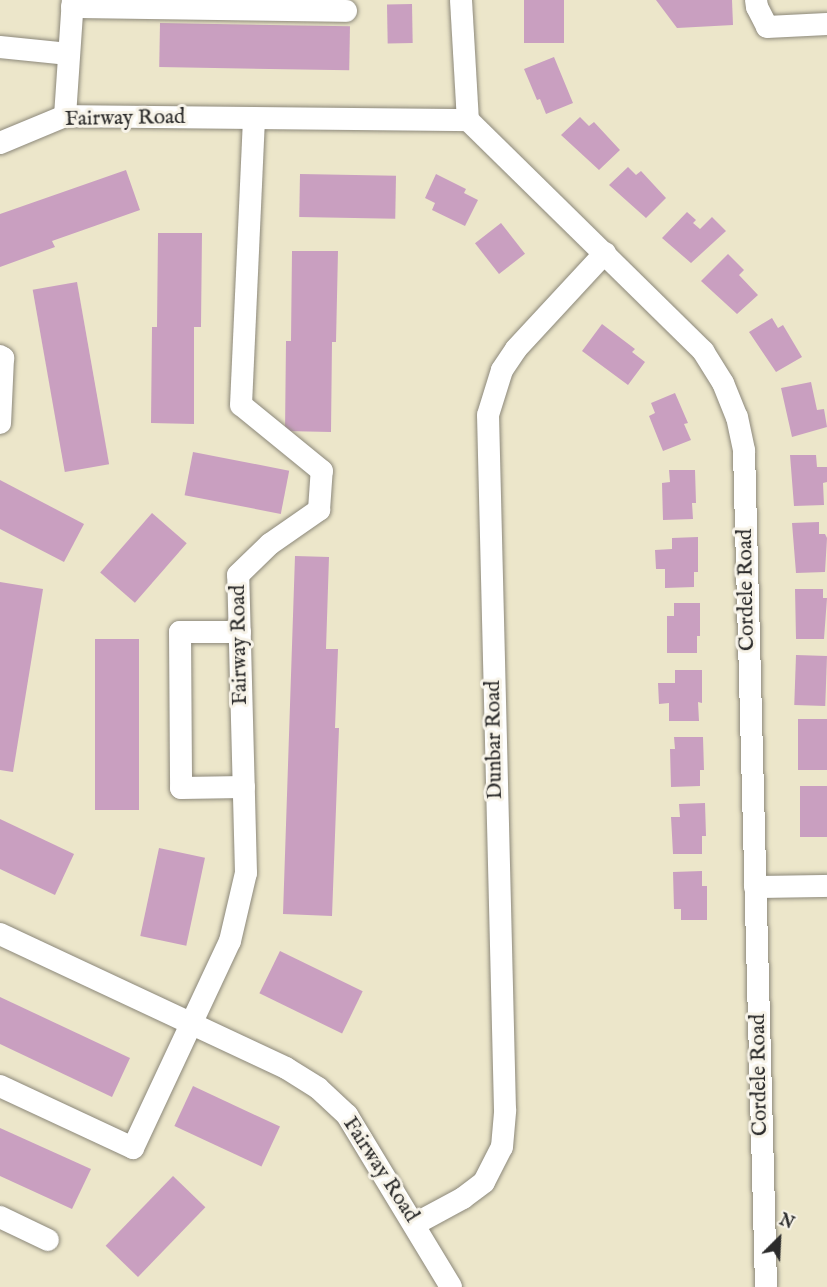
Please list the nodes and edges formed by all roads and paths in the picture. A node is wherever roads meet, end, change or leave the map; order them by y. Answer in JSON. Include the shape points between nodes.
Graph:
{"nodes":[{"id":1,"x":461,"y":0,"type":"edge"},
{"id":2,"x":756,"y":0,"type":"edge"},
{"id":3,"x":73,"y":4,"type":"edge"},
{"id":4,"x":346,"y":11,"type":"dead end"},
{"id":5,"x":827,"y":24,"type":"edge"},
{"id":6,"x":0,"y":47,"type":"edge"},
{"id":7,"x":69,"y":54,"type":"junction"},
{"id":8,"x":65,"y":116,"type":"junction"},
{"id":9,"x":254,"y":118,"type":"junction"},
{"id":10,"x":468,"y":120,"type":"junction"},
{"id":11,"x":0,"y":143,"type":"edge"},
{"id":12,"x":605,"y":253,"type":"junction"},
{"id":13,"x":0,"y":356,"type":"edge"},
{"id":14,"x":0,"y":423,"type":"edge"},
{"id":15,"x":240,"y":632,"type":"junction"},
{"id":16,"x":244,"y":787,"type":"junction"},
{"id":17,"x":827,"y":886,"type":"edge"},
{"id":18,"x":755,"y":887,"type":"junction"},
{"id":19,"x":0,"y":933,"type":"edge"},
{"id":20,"x":192,"y":1023,"type":"junction"},
{"id":21,"x":0,"y":1086,"type":"edge"},
{"id":22,"x":0,"y":1217,"type":"edge"},
{"id":23,"x":415,"y":1224,"type":"junction"},
{"id":24,"x":48,"y":1240,"type":"dead end"},
{"id":25,"x":452,"y":1287,"type":"edge"},
{"id":26,"x":766,"y":1287,"type":"edge"}],
"edges":[{"from":1,"to":10,"type":"street"},
{"from":2,"to":5,"type":"street","via":[[767,27]]},
{"from":3,"to":4,"type":"street"},
{"from":3,"to":7,"type":"street"},
{"from":6,"to":7,"type":"street"},
{"from":7,"to":8,"type":"street"},
{"from":8,"to":9,"type":"street","name":"Fairway Road"},
{"from":8,"to":11,"type":"street","name":"Fairway Road"},
{"from":9,"to":10,"type":"street","name":"Fairway Road"},
{"from":9,"to":15,"type":"street","name":"Fairway Road","via":[[241,405],[322,471],[319,510],[270,544],[238,575]]},
{"from":10,"to":12,"type":"street","name":"Cordele Road"},
{"from":12,"to":18,"type":"street","name":"Cordele Road","via":[[703,351],[723,383],[736,417],[744,451]]},
{"from":12,"to":23,"type":"street","name":"Dunbar Road","via":[[516,349],[502,370],[488,415],[505,1110],[502,1147],[484,1182]]},
{"from":13,"to":14,"type":"street"},
{"from":15,"to":16,"type":"street","name":"Fairway Road"},
{"from":15,"to":16,"type":"street","via":[[180,632],[182,788]]},
{"from":16,"to":20,"type":"street","name":"Fairway Road","via":[[246,873],[230,940]]},
{"from":17,"to":18,"type":"street"},
{"from":18,"to":26,"type":"street","name":"Cordele Road"},
{"from":19,"to":20,"type":"street","name":"Fairway Road"},
{"from":20,"to":21,"type":"street","name":"Fairway Road","via":[[133,1148]]},
{"from":20,"to":23,"type":"street","name":"Fairway Road","via":[[286,1068],[318,1088],[347,1115]]},
{"from":22,"to":24,"type":"street"},
{"from":23,"to":25,"type":"street","name":"Fairway Road"}]}
